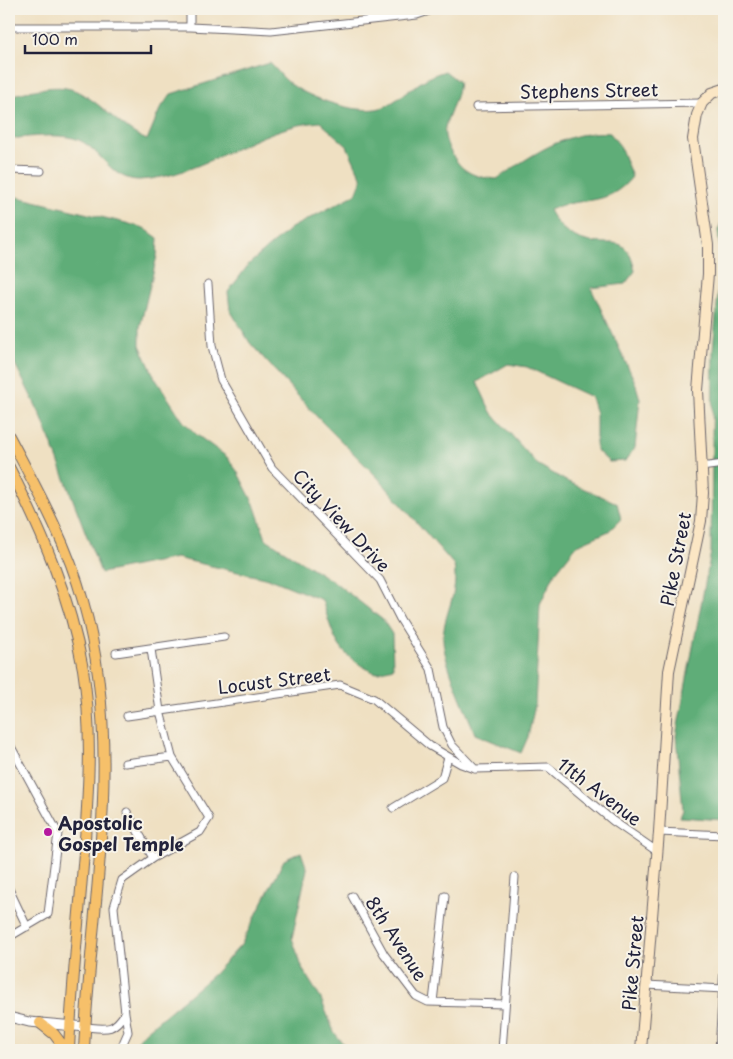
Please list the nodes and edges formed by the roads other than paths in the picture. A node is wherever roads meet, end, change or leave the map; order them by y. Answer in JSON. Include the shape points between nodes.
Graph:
{"nodes":[{"id":1,"x":10,"y":9,"type":"edge"},
{"id":2,"x":190,"y":9,"type":"edge"},
{"id":3,"x":435,"y":9,"type":"edge"},
{"id":4,"x":9,"y":27,"type":"edge"},
{"id":5,"x":190,"y":27,"type":"junction"},
{"id":6,"x":9,"y":44,"type":"edge"},
{"id":7,"x":724,"y":88,"type":"edge"},
{"id":8,"x":702,"y":104,"type":"junction"},
{"id":9,"x":476,"y":107,"type":"dead end"},
{"id":10,"x":9,"y":170,"type":"edge"},
{"id":11,"x":42,"y":171,"type":"dead end"},
{"id":12,"x":208,"y":284,"type":"dead end"},
{"id":13,"x":9,"y":436,"type":"edge"},
{"id":14,"x":724,"y":464,"type":"edge"},
{"id":15,"x":701,"y":466,"type":"junction"},
{"id":16,"x":9,"y":467,"type":"edge"},
{"id":17,"x":224,"y":638,"type":"dead end"},
{"id":18,"x":151,"y":649,"type":"junction"},
{"id":19,"x":116,"y":653,"type":"dead end"},
{"id":20,"x":160,"y":711,"type":"junction"},
{"id":21,"x":127,"y":716,"type":"dead end"},
{"id":22,"x":9,"y":743,"type":"edge"},
{"id":23,"x":172,"y":756,"type":"junction"},
{"id":24,"x":448,"y":757,"type":"junction"},
{"id":25,"x":125,"y":763,"type":"dead end"},
{"id":26,"x":461,"y":764,"type":"joint"},
{"id":27,"x":475,"y":769,"type":"junction"},
{"id":28,"x":393,"y":808,"type":"dead end"},
{"id":29,"x":128,"y":812,"type":"dead end"},
{"id":30,"x":659,"y":832,"type":"junction"},
{"id":31,"x":724,"y":835,"type":"edge"},
{"id":32,"x":658,"y":852,"type":"junction"},
{"id":33,"x":153,"y":858,"type":"junction"},
{"id":34,"x":515,"y":877,"type":"dead end"},
{"id":35,"x":9,"y":889,"type":"edge"},
{"id":36,"x":352,"y":896,"type":"dead end"},
{"id":37,"x":445,"y":896,"type":"dead end"},
{"id":38,"x":27,"y":927,"type":"junction"},
{"id":39,"x":9,"y":937,"type":"edge"},
{"id":40,"x":724,"y":967,"type":"edge"},
{"id":41,"x":646,"y":985,"type":"junction"},
{"id":42,"x":723,"y":989,"type":"edge"},
{"id":43,"x":433,"y":1002,"type":"junction"},
{"id":44,"x":505,"y":1004,"type":"junction"},
{"id":45,"x":125,"y":1013,"type":"junction"},
{"id":46,"x":9,"y":1017,"type":"edge"},
{"id":47,"x":40,"y":1023,"type":"junction"},
{"id":48,"x":70,"y":1025,"type":"junction"},
{"id":49,"x":86,"y":1027,"type":"junction"},
{"id":50,"x":67,"y":1050,"type":"edge"},
{"id":51,"x":84,"y":1050,"type":"edge"},
{"id":52,"x":120,"y":1050,"type":"edge"},
{"id":53,"x":502,"y":1050,"type":"edge"},
{"id":54,"x":641,"y":1050,"type":"edge"},
{"id":55,"x":719,"y":1050,"type":"edge"}],
"edges":[{"from":1,"to":4,"type":"street"},
{"from":2,"to":5,"type":"street"},
{"from":3,"to":5,"type":"street","via":[[417,15],[271,31]]},
{"from":4,"to":5,"type":"street"},
{"from":4,"to":6,"type":"street"},
{"from":7,"to":8,"type":"main road","via":[[712,93]]},
{"from":8,"to":9,"type":"street","name":"Stephens Street"},
{"from":8,"to":15,"type":"main road","name":"Pike Street","via":[[693,139],[708,255],[698,390]]},
{"from":10,"to":11,"type":"street"},
{"from":12,"to":27,"type":"street","name":"City View Drive","via":[[212,346],[221,380],[272,468],[380,580],[431,668],[444,727],[452,745]]},
{"from":13,"to":49,"type":"main road","via":[[56,527],[73,570],[86,614],[100,686],[104,774]]},
{"from":14,"to":15,"type":"street"},
{"from":15,"to":30,"type":"main road","name":"Pike Street","via":[[701,521],[669,671]]},
{"from":16,"to":48,"type":"main road","via":[[59,576],[77,639],[86,696],[89,780]]},
{"from":17,"to":18,"type":"street"},
{"from":18,"to":19,"type":"street"},
{"from":18,"to":20,"type":"street"},
{"from":20,"to":21,"type":"street","name":"Locust Street"},
{"from":20,"to":23,"type":"street"},
{"from":20,"to":24,"type":"street","name":"Locust Street","via":[[340,686],[374,699]]},
{"from":22,"to":38,"type":"street","via":[[58,833],[48,914]]},
{"from":23,"to":25,"type":"street"},
{"from":23,"to":33,"type":"street","via":[[209,818],[200,832]]},
{"from":24,"to":26,"type":"street","name":"Locust Street"},
{"from":24,"to":28,"type":"street","via":[[442,778]]},
{"from":26,"to":27,"type":"street","name":"11th Avenue"},
{"from":27,"to":32,"type":"street","name":"11th Avenue","via":[[548,767],[613,821]]},
{"from":29,"to":33,"type":"street"},
{"from":30,"to":31,"type":"street","name":"11th Avenue"},
{"from":30,"to":32,"type":"main road","name":"Pike Street"},
{"from":32,"to":41,"type":"main road","name":"Pike Street"},
{"from":33,"to":45,"type":"street","via":[[122,880],[114,907]]},
{"from":34,"to":44,"type":"street"},
{"from":35,"to":38,"type":"street"},
{"from":36,"to":43,"type":"street","name":"8th Avenue","via":[[384,954],[416,996]]},
{"from":37,"to":43,"type":"street"},
{"from":38,"to":39,"type":"street"},
{"from":40,"to":42,"type":"street"},
{"from":41,"to":42,"type":"street"},
{"from":41,"to":54,"type":"main road","name":"Pike Street"},
{"from":42,"to":55,"type":"street"},
{"from":43,"to":44,"type":"street","name":"8th Avenue"},
{"from":44,"to":53,"type":"street"},
{"from":45,"to":49,"type":"street","via":[[109,1029]]},
{"from":45,"to":52,"type":"street","via":[[128,1032]]},
{"from":46,"to":47,"type":"street"},
{"from":47,"to":48,"type":"street"},
{"from":47,"to":50,"type":"main road"},
{"from":48,"to":49,"type":"street"},
{"from":48,"to":50,"type":"main road"},
{"from":49,"to":51,"type":"main road"}]}
